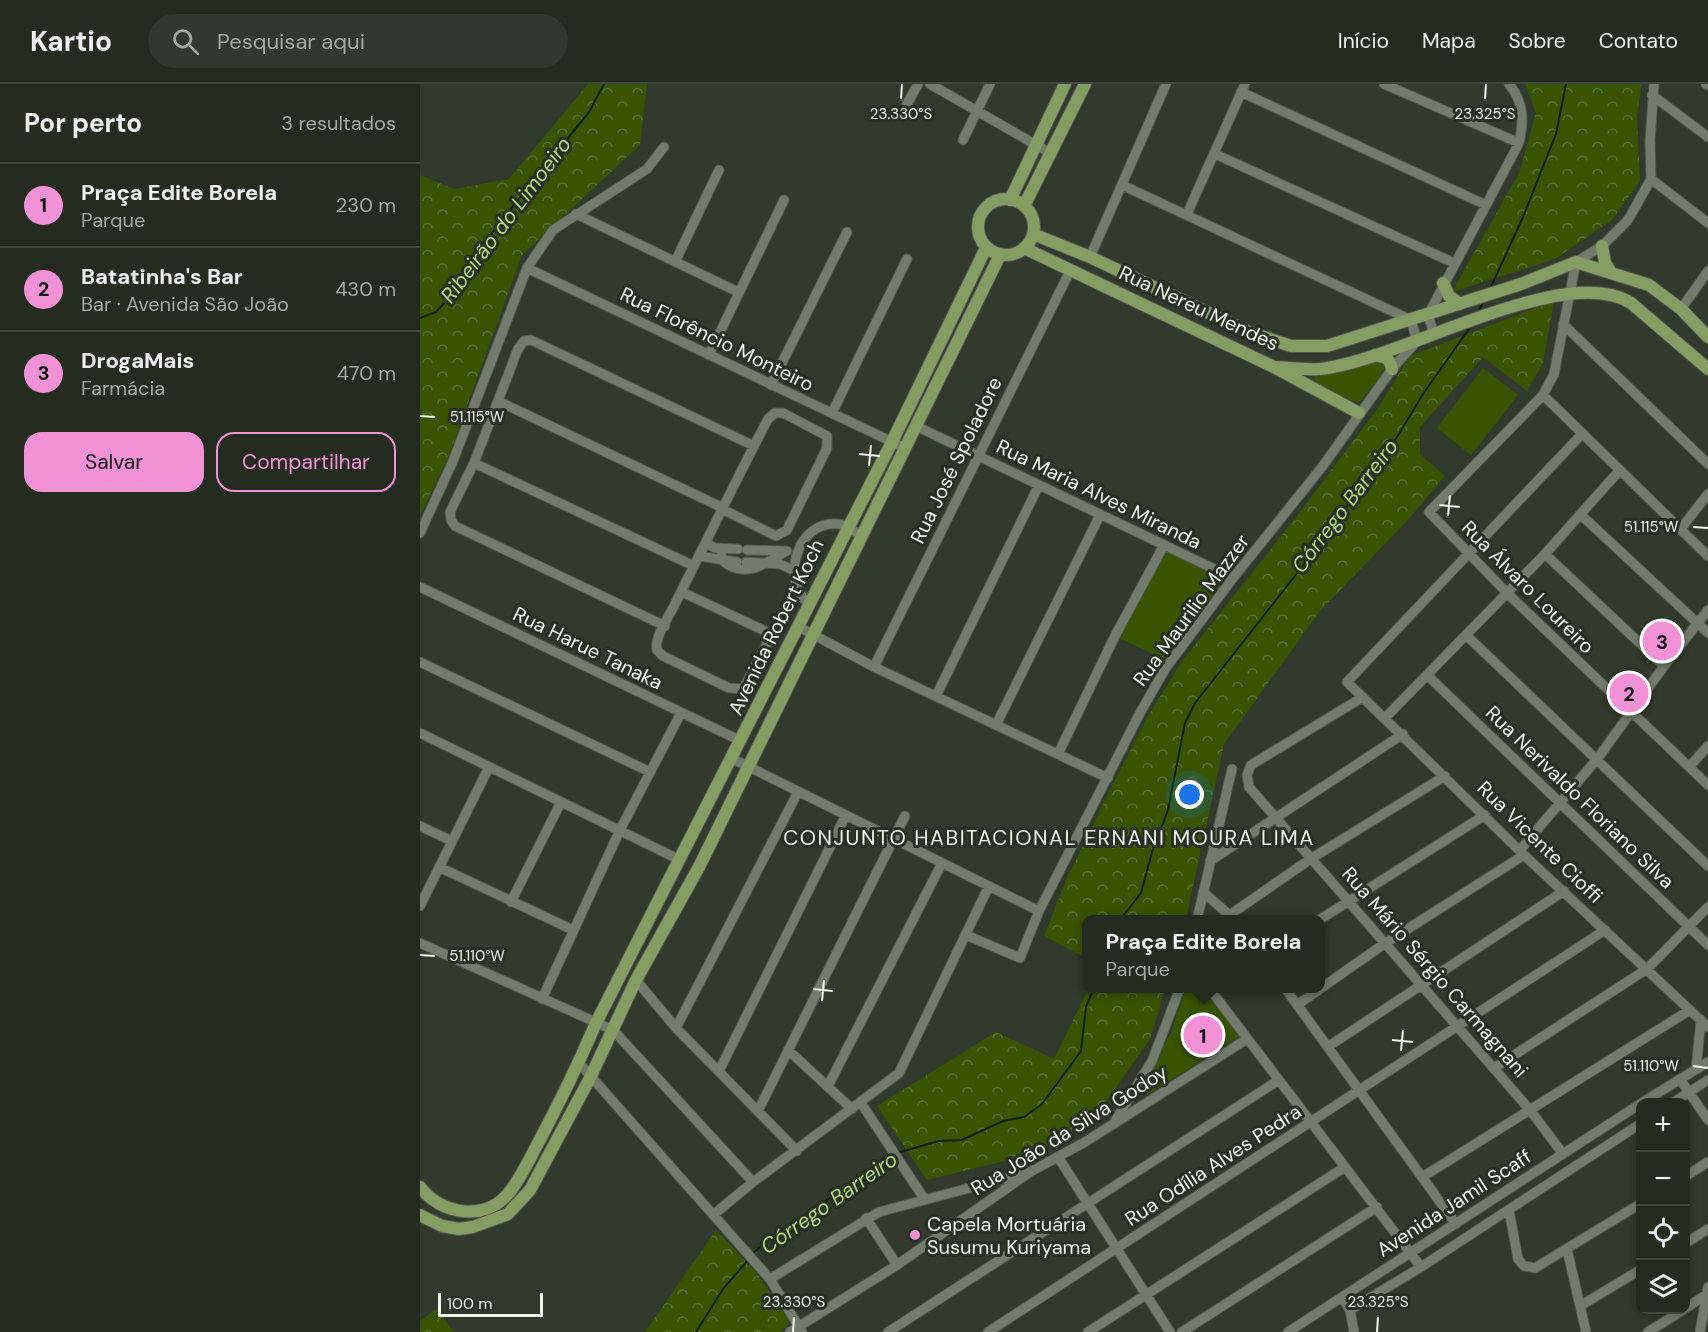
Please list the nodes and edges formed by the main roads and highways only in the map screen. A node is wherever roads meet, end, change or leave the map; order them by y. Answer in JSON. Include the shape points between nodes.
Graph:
{"nodes":[{"id":1,"x":1065,"y":84,"type":"edge"},
{"id":2,"x":1085,"y":84,"type":"edge"},
{"id":3,"x":1010,"y":200,"type":"junction"},
{"id":4,"x":1024,"y":206,"type":"junction"},
{"id":5,"x":1033,"y":234,"type":"junction"},
{"id":6,"x":1602,"y":246,"type":"road end"},
{"id":7,"x":986,"y":248,"type":"junction"},
{"id":8,"x":1024,"y":248,"type":"junction"},
{"id":9,"x":1000,"y":255,"type":"junction"},
{"id":10,"x":1611,"y":272,"type":"junction"},
{"id":11,"x":1128,"y":275,"type":"junction"},
{"id":12,"x":1443,"y":283,"type":"road end"},
{"id":13,"x":1108,"y":287,"type":"junction"},
{"id":14,"x":1460,"y":303,"type":"junction"},
{"id":15,"x":1708,"y":337,"type":"edge"},
{"id":16,"x":1375,"y":355,"type":"junction"},
{"id":17,"x":1274,"y":367,"type":"junction"},
{"id":18,"x":1392,"y":369,"type":"road end"},
{"id":19,"x":1708,"y":369,"type":"edge"},
{"id":20,"x":1359,"y":413,"type":"road end"},
{"id":21,"x":420,"y":1187,"type":"edge"},
{"id":22,"x":420,"y":1215,"type":"edge"}],
"edges":[{"from":1,"to":3,"type":"main road"},
{"from":2,"to":4,"type":"main road"},
{"from":3,"to":4,"type":"main road"},
{"from":3,"to":7,"type":"main road","via":[[993,203],[980,215],[978,232]]},
{"from":4,"to":5,"type":"main road","via":[[1032,219]]},
{"from":5,"to":8,"type":"main road"},
{"from":5,"to":11,"type":"main road","name":"Rua Nereu Mendes"},
{"from":6,"to":10,"type":"main road"},
{"from":7,"to":9,"type":"main road"},
{"from":7,"to":21,"type":"main road","name":"Avenida Robert Koch","via":[[579,1063],[508,1195],[489,1207],[465,1212],[436,1204]]},
{"from":8,"to":9,"type":"main road"},
{"from":8,"to":13,"type":"main road","name":"Rua Nereu Mendes"},
{"from":9,"to":22,"type":"main road","name":"Avenida Robert Koch","via":[[699,867],[636,980],[590,1078],[530,1190],[516,1208],[490,1222],[459,1229]]},
{"from":10,"to":14,"type":"main road","name":"Rua Nereu Mendes","via":[[1576,262]]},
{"from":10,"to":15,"type":"main road","via":[[1649,285],[1681,309]]},
{"from":11,"to":13,"type":"main road","via":[[1134,283],[1129,292]]},
{"from":11,"to":14,"type":"main road","name":"Rua Nereu Mendes","via":[[1249,332],[1291,346],[1327,346]]},
{"from":12,"to":14,"type":"main road","via":[[1449,296]]},
{"from":13,"to":17,"type":"main road","name":"Rua Nereu Mendes"},
{"from":16,"to":17,"type":"main road","name":"Rua Nereu Mendes","via":[[1319,369]]},
{"from":16,"to":18,"type":"main road","via":[[1390,361]]},
{"from":16,"to":19,"type":"main road","name":"Rua Nereu Mendes","via":[[1506,309],[1592,291],[1626,300]]},
{"from":17,"to":20,"type":"main road"}]}
